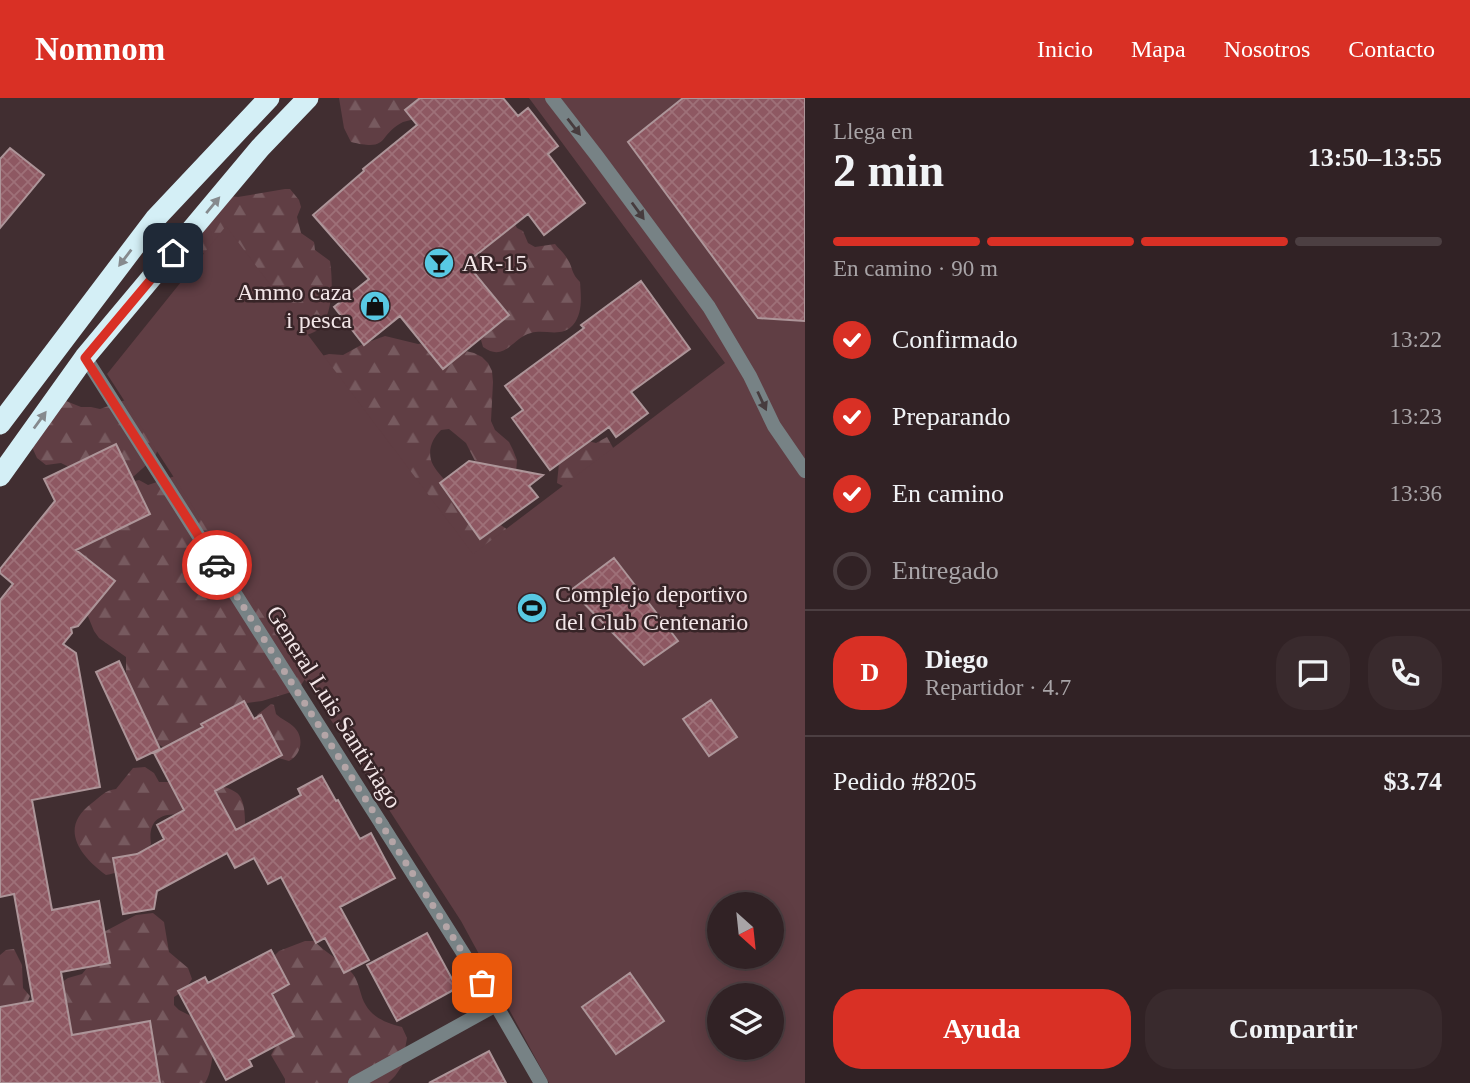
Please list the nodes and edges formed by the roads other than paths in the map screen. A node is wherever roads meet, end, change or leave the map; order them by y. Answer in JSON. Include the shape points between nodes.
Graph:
{"nodes":[{"id":1,"x":269,"y":98,"type":"edge"},
{"id":2,"x":308,"y":98,"type":"edge"},
{"id":3,"x":552,"y":98,"type":"edge"},
{"id":4,"x":85,"y":358,"type":"junction"},
{"id":5,"x":0,"y":424,"type":"edge"},
{"id":6,"x":805,"y":471,"type":"edge"},
{"id":7,"x":0,"y":476,"type":"edge"},
{"id":8,"x":496,"y":1005,"type":"junction"},
{"id":9,"x":355,"y":1083,"type":"edge"},
{"id":10,"x":541,"y":1083,"type":"edge"}],
"edges":[{"from":1,"to":5,"type":"highway","one_way":true,"via":[[155,219]]},
{"from":4,"to":2,"type":"highway","one_way":true,"via":[[260,148]]},
{"from":3,"to":6,"type":"street","one_way":true,"via":[[709,307],[774,426]]},
{"from":7,"to":4,"type":"highway","one_way":true},
{"from":4,"to":8,"type":"street","name":"General Luis Santiviago"},
{"from":8,"to":9,"type":"street"},
{"from":8,"to":10,"type":"street","name":"General Luis Santiviago"}]}
